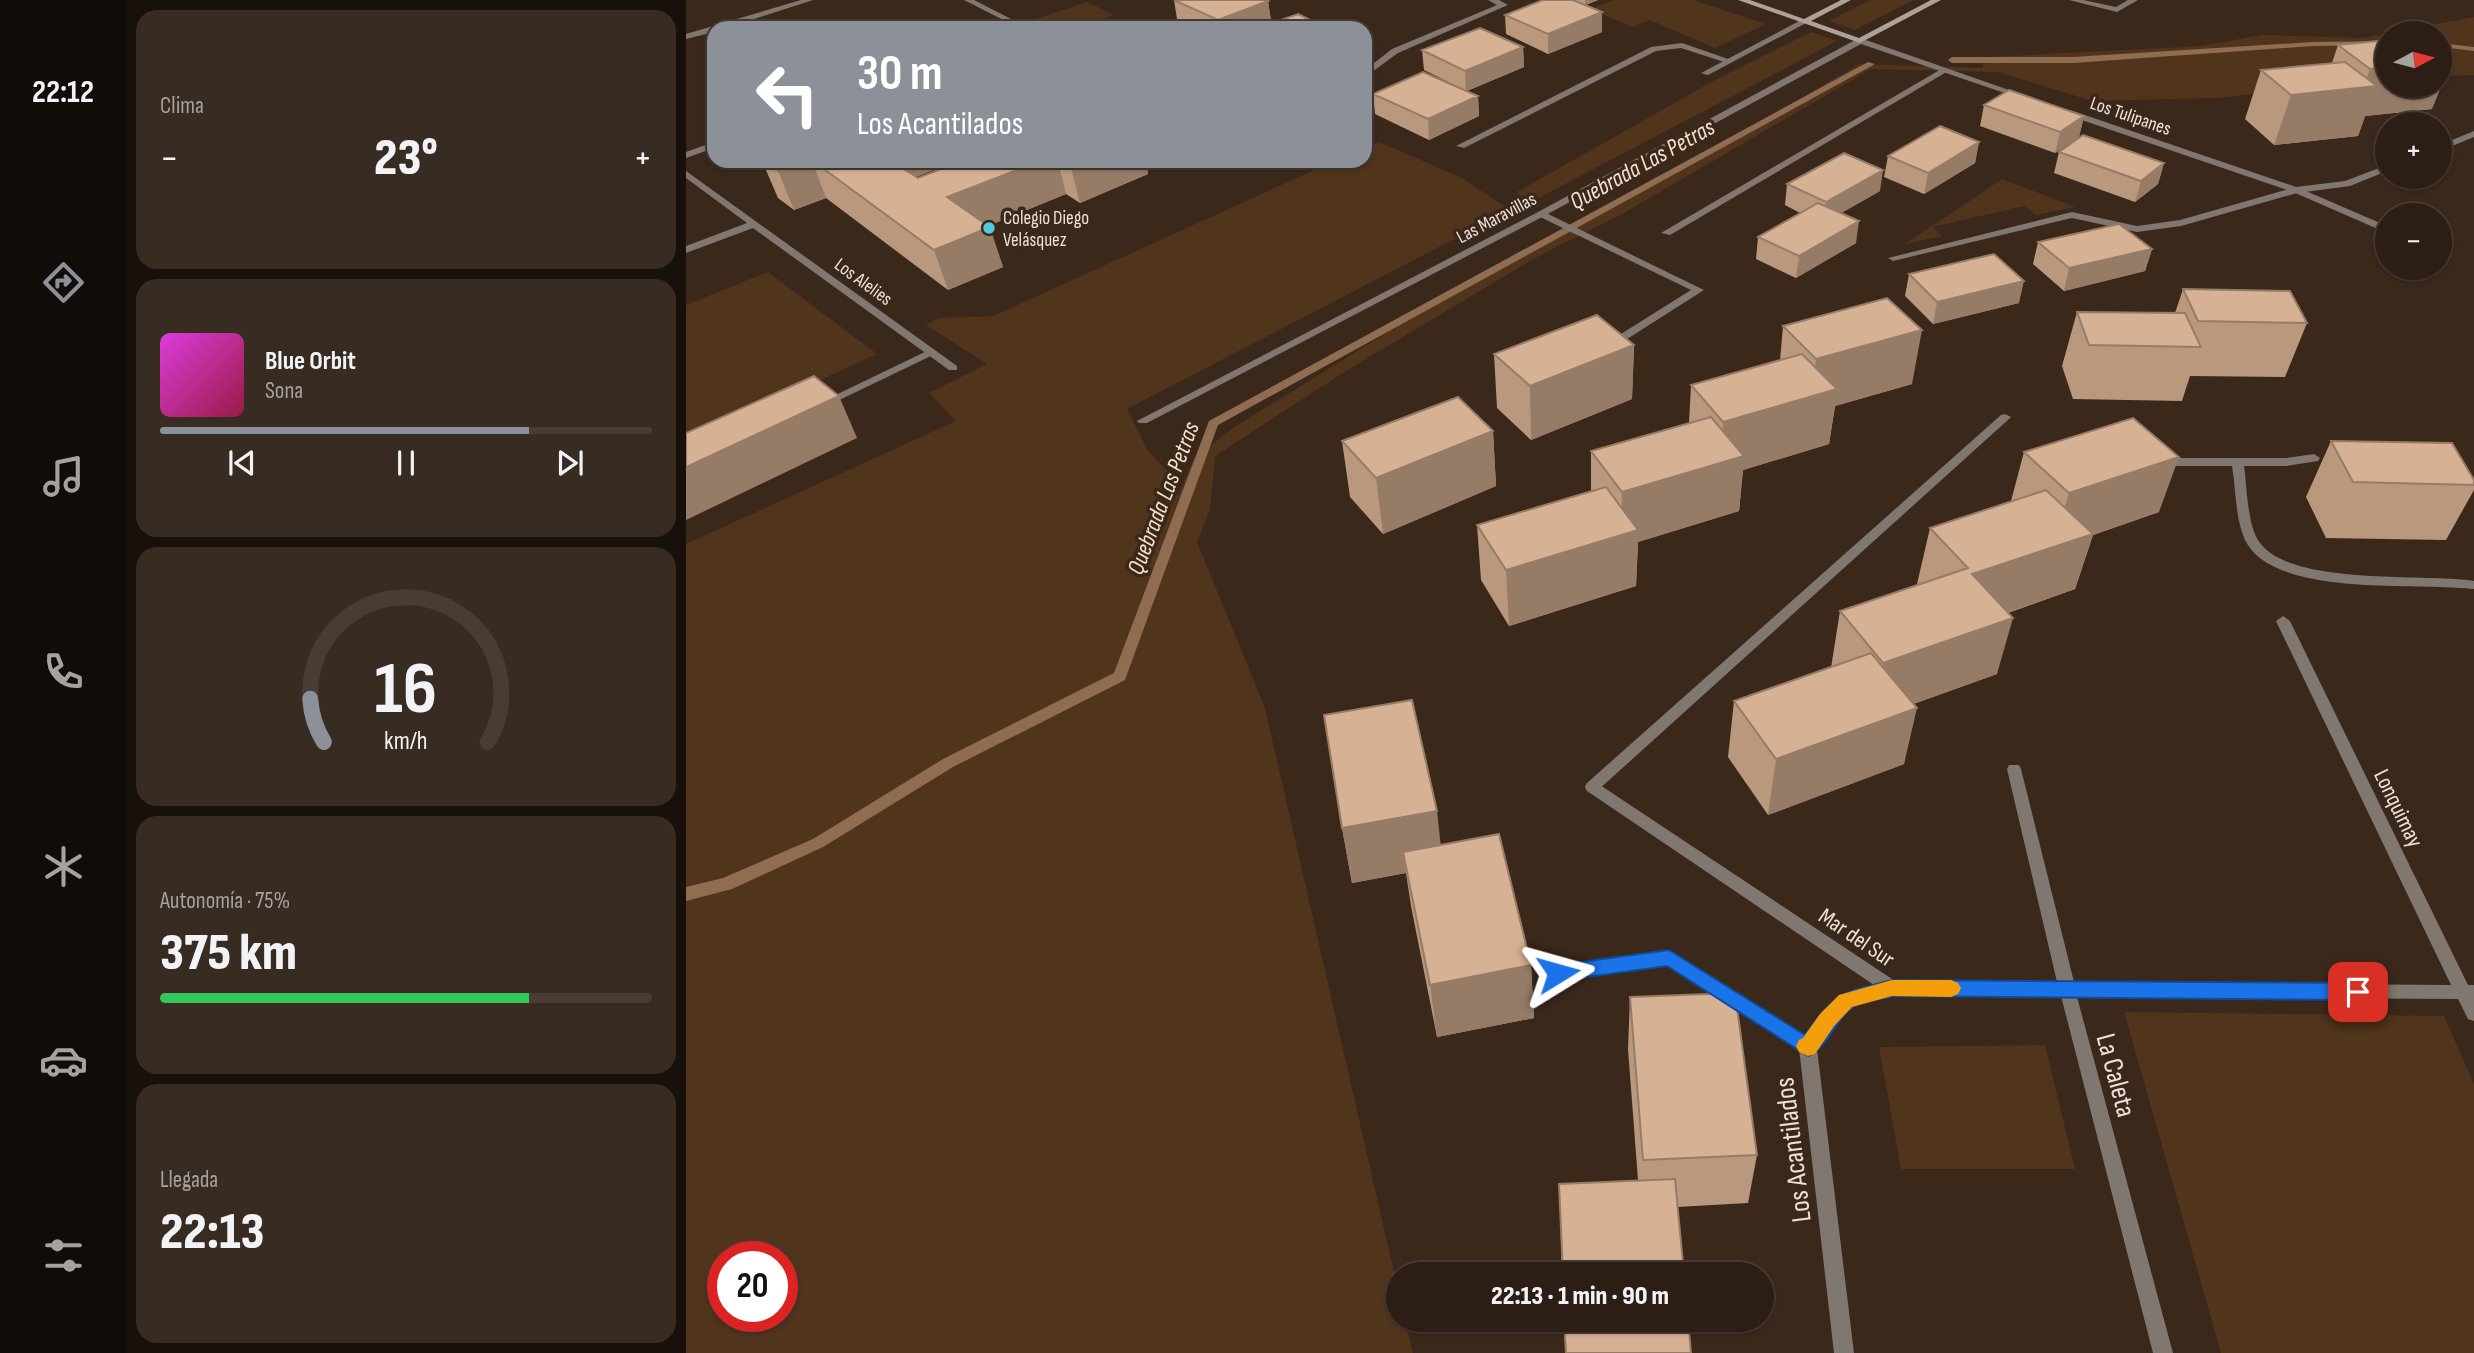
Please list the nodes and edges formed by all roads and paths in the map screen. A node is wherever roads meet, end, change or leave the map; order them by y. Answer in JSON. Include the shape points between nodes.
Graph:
{"nodes":[{"id":1,"x":809,"y":0,"type":"edge"},
{"id":2,"x":968,"y":0,"type":"edge"},
{"id":3,"x":1492,"y":0,"type":"edge"},
{"id":4,"x":1742,"y":0,"type":"edge"},
{"id":5,"x":1847,"y":0,"type":"edge"},
{"id":6,"x":1937,"y":0,"type":"edge"},
{"id":7,"x":2073,"y":0,"type":"edge"},
{"id":8,"x":2134,"y":0,"type":"edge"},
{"id":9,"x":742,"y":21,"type":"edge"},
{"id":10,"x":1011,"y":21,"type":"edge"},
{"id":11,"x":1804,"y":22,"type":"junction"},
{"id":12,"x":707,"y":31,"type":"edge"},
{"id":13,"x":686,"y":37,"type":"edge"},
{"id":14,"x":1860,"y":41,"type":"junction"},
{"id":15,"x":1727,"y":60,"type":"junction"},
{"id":16,"x":1372,"y":69,"type":"edge"},
{"id":17,"x":1946,"y":71,"type":"junction"},
{"id":18,"x":1705,"y":73,"type":"dead end"},
{"id":19,"x":2037,"y":102,"type":"edge"},
{"id":20,"x":2063,"y":110,"type":"edge"},
{"id":21,"x":2474,"y":134,"type":"edge"},
{"id":22,"x":2452,"y":143,"type":"edge"},
{"id":23,"x":1461,"y":146,"type":"dead end"},
{"id":24,"x":707,"y":148,"type":"edge"},
{"id":25,"x":686,"y":155,"type":"edge"},
{"id":26,"x":2375,"y":173,"type":"edge"},
{"id":27,"x":686,"y":174,"type":"edge"},
{"id":28,"x":2296,"y":190,"type":"junction"},
{"id":29,"x":1541,"y":214,"type":"junction"},
{"id":30,"x":754,"y":224,"type":"junction"},
{"id":31,"x":2375,"y":225,"type":"edge"},
{"id":32,"x":1666,"y":233,"type":"dead end"},
{"id":33,"x":686,"y":250,"type":"edge"},
{"id":34,"x":1893,"y":258,"type":"dead end"},
{"id":35,"x":1608,"y":347,"type":"edge"},
{"id":36,"x":931,"y":352,"type":"junction"},
{"id":37,"x":953,"y":368,"type":"dead end"},
{"id":38,"x":808,"y":411,"type":"edge"},
{"id":39,"x":2005,"y":417,"type":"dead end"},
{"id":40,"x":1143,"y":421,"type":"dead end"},
{"id":41,"x":2314,"y":458,"type":"dead end"},
{"id":42,"x":2140,"y":462,"type":"edge"},
{"id":43,"x":2237,"y":462,"type":"junction"},
{"id":44,"x":2474,"y":585,"type":"edge"},
{"id":45,"x":2283,"y":621,"type":"dead end"},
{"id":46,"x":2014,"y":769,"type":"dead end"},
{"id":47,"x":1558,"y":973,"type":"dead end"},
{"id":48,"x":1892,"y":988,"type":"junction"},
{"id":49,"x":2067,"y":989,"type":"junction"},
{"id":50,"x":2469,"y":992,"type":"edge"},
{"id":51,"x":2474,"y":1014,"type":"edge"},
{"id":52,"x":1808,"y":1048,"type":"junction"},
{"id":53,"x":1844,"y":1353,"type":"edge"},
{"id":54,"x":2163,"y":1353,"type":"edge"}],
"edges":[{"from":1,"to":9,"type":"street"},
{"from":2,"to":10,"type":"street"},
{"from":3,"to":16,"type":"street","via":[[1504,5],[1395,51]]},
{"from":4,"to":11,"type":"street"},
{"from":5,"to":11,"type":"street"},
{"from":6,"to":14,"type":"street","name":"Las Maravillas"},
{"from":7,"to":8,"type":"street","via":[[2117,9]]},
{"from":11,"to":14,"type":"street"},
{"from":11,"to":15,"type":"street"},
{"from":12,"to":13,"type":"street"},
{"from":14,"to":17,"type":"street"},
{"from":14,"to":29,"type":"street","name":"Las Maravillas"},
{"from":15,"to":18,"type":"street"},
{"from":15,"to":23,"type":"street","via":[[1682,45],[1654,49]]},
{"from":17,"to":19,"type":"street"},
{"from":17,"to":32,"type":"street"},
{"from":20,"to":28,"type":"street","name":"Los Tulipanes"},
{"from":21,"to":22,"type":"street"},
{"from":24,"to":25,"type":"street"},
{"from":26,"to":28,"type":"street","via":[[2347,184]]},
{"from":27,"to":30,"type":"street","name":"Los Alelies"},
{"from":28,"to":31,"type":"street","name":"Los Tulipanes"},
{"from":28,"to":34,"type":"street","via":[[2181,223],[2137,229],[2072,215]]},
{"from":29,"to":35,"type":"street","via":[[1699,290]]},
{"from":29,"to":40,"type":"street","name":"Las Maravillas"},
{"from":30,"to":33,"type":"street"},
{"from":30,"to":36,"type":"street","name":"Los Alelies"},
{"from":36,"to":37,"type":"street","name":"Los Alelies"},
{"from":36,"to":38,"type":"street"},
{"from":39,"to":48,"type":"street","name":"Mar del Sur","via":[[1592,787]]},
{"from":41,"to":43,"type":"street"},
{"from":42,"to":43,"type":"street"},
{"from":43,"to":44,"type":"street","via":[[2251,540],[2264,558],[2286,570],[2316,576]]},
{"from":45,"to":50,"type":"street","name":"Lonquimay"},
{"from":46,"to":49,"type":"street","name":"La Caleta"},
{"from":47,"to":52,"type":"street","via":[[1669,958]]},
{"from":48,"to":49,"type":"street","name":"Mar del Sur"},
{"from":48,"to":52,"type":"street","name":"Los Acantilados","via":[[1846,1000]]},
{"from":49,"to":50,"type":"street","name":"Mar del Sur"},
{"from":49,"to":54,"type":"street","name":"La Caleta"},
{"from":50,"to":51,"type":"street","name":"Lonquimay"},
{"from":52,"to":53,"type":"street","name":"Los Acantilados"}]}
